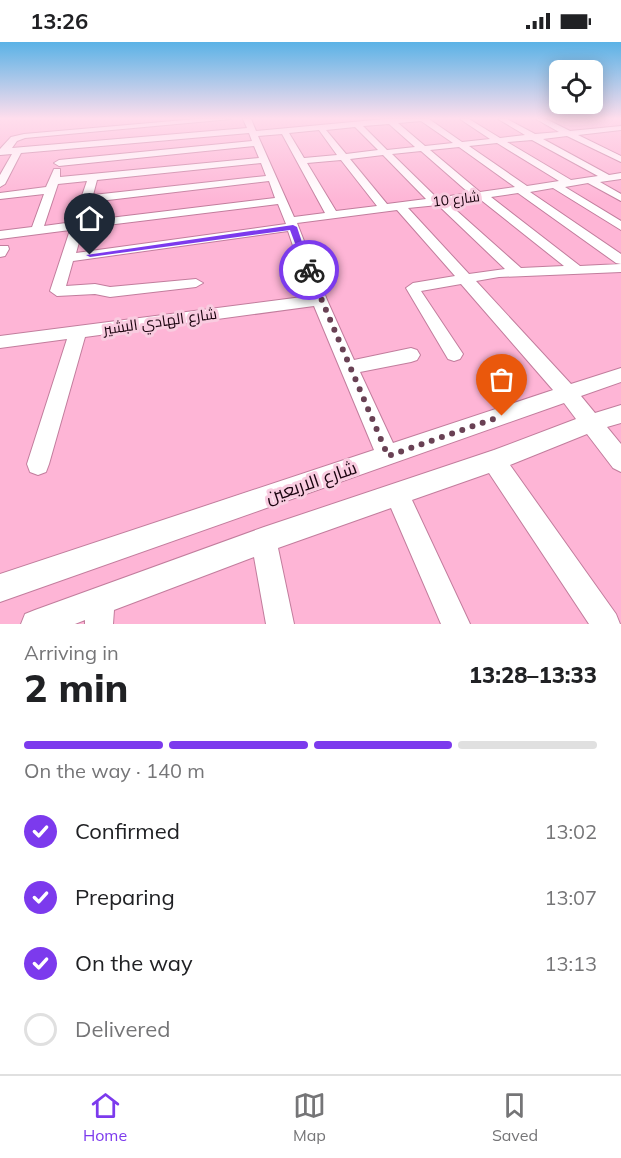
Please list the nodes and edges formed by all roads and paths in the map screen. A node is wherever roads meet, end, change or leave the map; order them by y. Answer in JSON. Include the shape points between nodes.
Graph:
{"nodes":[{"id":1,"x":63,"y":146,"type":"edge"},
{"id":2,"x":65,"y":146,"type":"edge"},
{"id":3,"x":164,"y":146,"type":"edge"},
{"id":4,"x":259,"y":146,"type":"edge"},
{"id":5,"x":294,"y":146,"type":"edge"},
{"id":6,"x":336,"y":146,"type":"edge"},
{"id":7,"x":378,"y":146,"type":"edge"},
{"id":8,"x":441,"y":146,"type":"edge"},
{"id":9,"x":465,"y":146,"type":"edge"},
{"id":10,"x":508,"y":146,"type":"edge"},
{"id":11,"x":551,"y":146,"type":"edge"},
{"id":12,"x":595,"y":146,"type":"edge"},
{"id":13,"x":423,"y":148,"type":"junction"},
{"id":14,"x":18,"y":151,"type":"junction"},
{"id":15,"x":3,"y":152,"type":"edge"},
{"id":16,"x":384,"y":153,"type":"junction"},
{"id":17,"x":344,"y":157,"type":"junction"},
{"id":18,"x":265,"y":159,"type":"junction"},
{"id":19,"x":621,"y":159,"type":"edge"},
{"id":20,"x":301,"y":161,"type":"junction"},
{"id":21,"x":59,"y":163,"type":"junction"},
{"id":22,"x":621,"y":176,"type":"edge"},
{"id":23,"x":93,"y":177,"type":"junction"},
{"id":24,"x":273,"y":178,"type":"junction"},
{"id":25,"x":608,"y":178,"type":"junction"},
{"id":26,"x":589,"y":180,"type":"junction"},
{"id":27,"x":569,"y":183,"type":"junction"},
{"id":28,"x":0,"y":184,"type":"edge"},
{"id":29,"x":555,"y":185,"type":"junction"},
{"id":30,"x":52,"y":186,"type":"junction"},
{"id":31,"x":523,"y":190,"type":"junction"},
{"id":32,"x":0,"y":196,"type":"edge"},
{"id":33,"x":482,"y":196,"type":"junction"},
{"id":34,"x":621,"y":198,"type":"edge"},
{"id":35,"x":86,"y":199,"type":"junction"},
{"id":36,"x":282,"y":200,"type":"junction"},
{"id":37,"x":438,"y":202,"type":"junction"},
{"id":38,"x":400,"y":206,"type":"junction"},
{"id":39,"x":384,"y":208,"type":"junction"},
{"id":40,"x":332,"y":215,"type":"junction"},
{"id":41,"x":292,"y":224,"type":"junction"},
{"id":42,"x":78,"y":225,"type":"junction"},
{"id":43,"x":621,"y":226,"type":"edge"},
{"id":44,"x":37,"y":230,"type":"junction"},
{"id":45,"x":0,"y":235,"type":"edge"},
{"id":46,"x":68,"y":258,"type":"junction"},
{"id":47,"x":621,"y":260,"type":"edge"},
{"id":48,"x":621,"y":268,"type":"edge"},
{"id":49,"x":577,"y":270,"type":"junction"},
{"id":50,"x":517,"y":272,"type":"junction"},
{"id":51,"x":465,"y":279,"type":"junction"},
{"id":52,"x":196,"y":283,"type":"dead end"},
{"id":53,"x":319,"y":300,"type":"junction"},
{"id":54,"x":78,"y":332,"type":"junction"},
{"id":55,"x":0,"y":342,"type":"edge"},
{"id":56,"x":454,"y":354,"type":"dead end"},
{"id":57,"x":411,"y":355,"type":"dead end"},
{"id":58,"x":348,"y":368,"type":"junction"},
{"id":59,"x":621,"y":375,"type":"edge"},
{"id":60,"x":568,"y":394,"type":"junction"},
{"id":61,"x":621,"y":414,"type":"edge"},
{"id":62,"x":591,"y":423,"type":"junction"},
{"id":63,"x":388,"y":456,"type":"junction"},
{"id":64,"x":494,"y":461,"type":"junction"},
{"id":65,"x":621,"y":461,"type":"edge"},
{"id":66,"x":38,"y":464,"type":"dead end"},
{"id":67,"x":397,"y":494,"type":"junction"},
{"id":68,"x":264,"y":540,"type":"junction"},
{"id":69,"x":0,"y":588,"type":"edge"},
{"id":70,"x":99,"y":613,"type":"edge"},
{"id":71,"x":35,"y":624,"type":"edge"},
{"id":72,"x":280,"y":624,"type":"edge"},
{"id":73,"x":456,"y":624,"type":"edge"},
{"id":74,"x":606,"y":624,"type":"edge"}],
"edges":[{"from":1,"to":14,"type":"street"},
{"from":2,"to":21,"type":"street"},
{"from":3,"to":21,"type":"street"},
{"from":4,"to":18,"type":"street"},
{"from":5,"to":20,"type":"street"},
{"from":6,"to":17,"type":"street"},
{"from":7,"to":16,"type":"street"},
{"from":8,"to":13,"type":"street"},
{"from":9,"to":31,"type":"street"},
{"from":10,"to":27,"type":"street"},
{"from":11,"to":25,"type":"street"},
{"from":12,"to":19,"type":"street"},
{"from":13,"to":16,"type":"street"},
{"from":13,"to":33,"type":"street"},
{"from":14,"to":15,"type":"street"},
{"from":14,"to":28,"type":"street"},
{"from":16,"to":17,"type":"street"},
{"from":16,"to":37,"type":"street"},
{"from":17,"to":20,"type":"street"},
{"from":17,"to":39,"type":"street"},
{"from":18,"to":23,"type":"street"},
{"from":18,"to":24,"type":"street"},
{"from":20,"to":40,"type":"street"},
{"from":21,"to":30,"type":"street"},
{"from":22,"to":25,"type":"street","name":"شارع 10"},
{"from":23,"to":30,"type":"street"},
{"from":23,"to":35,"type":"street"},
{"from":24,"to":35,"type":"street"},
{"from":24,"to":36,"type":"street"},
{"from":25,"to":26,"type":"street","name":"شارع 10"},
{"from":26,"to":27,"type":"street","name":"شارع 10"},
{"from":26,"to":34,"type":"street"},
{"from":27,"to":29,"type":"street","name":"شارع 10"},
{"from":29,"to":31,"type":"street","name":"شارع 10"},
{"from":29,"to":43,"type":"street"},
{"from":30,"to":32,"type":"street"},
{"from":30,"to":44,"type":"street"},
{"from":31,"to":33,"type":"street","name":"شارع 10"},
{"from":31,"to":47,"type":"street"},
{"from":33,"to":37,"type":"street","name":"شارع 10"},
{"from":33,"to":49,"type":"street"},
{"from":35,"to":42,"type":"street"},
{"from":36,"to":41,"type":"street"},
{"from":36,"to":42,"type":"street"},
{"from":37,"to":38,"type":"street","name":"شارع 10"},
{"from":37,"to":50,"type":"street"},
{"from":38,"to":39,"type":"street","name":"شارع 10"},
{"from":38,"to":51,"type":"street"},
{"from":39,"to":40,"type":"street","name":"شارع 10"},
{"from":40,"to":41,"type":"street","name":"شارع 10"},
{"from":41,"to":46,"type":"street","name":"شارع 10"},
{"from":41,"to":53,"type":"street"},
{"from":42,"to":44,"type":"street"},
{"from":42,"to":46,"type":"street"},
{"from":44,"to":45,"type":"street"},
{"from":46,"to":52,"type":"street","via":[[57,290],[62,292],[110,292]]},
{"from":48,"to":49,"type":"street"},
{"from":49,"to":50,"type":"street"},
{"from":50,"to":51,"type":"street"},
{"from":51,"to":56,"type":"street","via":[[412,291]]},
{"from":51,"to":60,"type":"street"},
{"from":53,"to":54,"type":"street","name":"شارع الهادي البشير"},
{"from":53,"to":58,"type":"street"},
{"from":54,"to":55,"type":"street","name":"شارع الهادي البشير"},
{"from":54,"to":66,"type":"street"},
{"from":57,"to":58,"type":"street"},
{"from":58,"to":63,"type":"street"},
{"from":59,"to":60,"type":"street","name":"شارع الاربعين"},
{"from":60,"to":62,"type":"street"},
{"from":60,"to":63,"type":"street","name":"شارع الاربعين"},
{"from":61,"to":62,"type":"street"},
{"from":62,"to":64,"type":"street"},
{"from":62,"to":65,"type":"street"},
{"from":63,"to":69,"type":"street","name":"شارع الاربعين"},
{"from":64,"to":67,"type":"street"},
{"from":64,"to":74,"type":"street"},
{"from":67,"to":68,"type":"street"},
{"from":67,"to":73,"type":"street"},
{"from":68,"to":70,"type":"street"},
{"from":68,"to":72,"type":"street"},
{"from":70,"to":71,"type":"street"}]}
